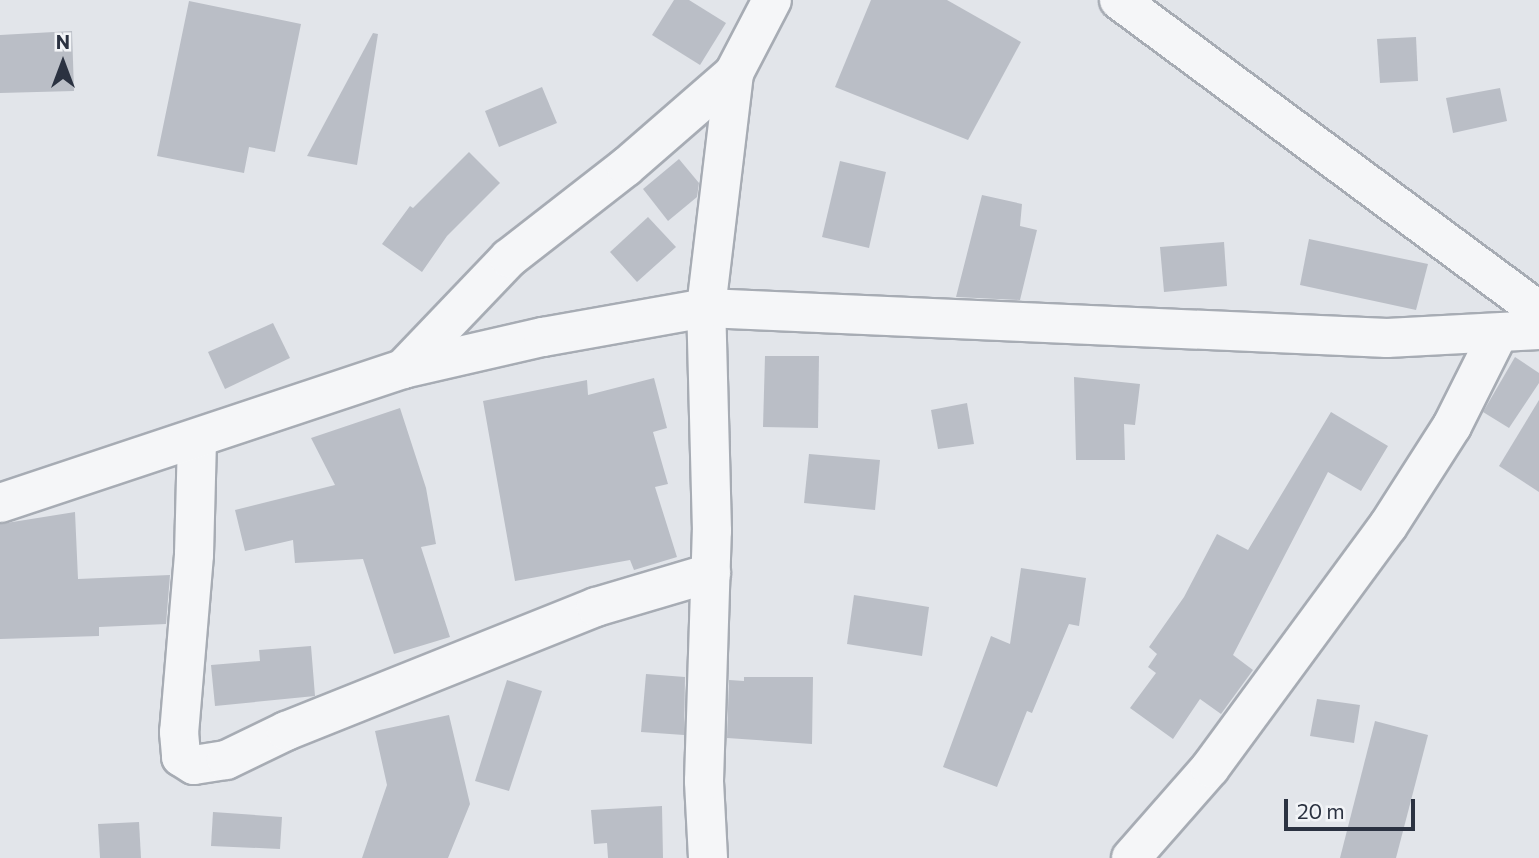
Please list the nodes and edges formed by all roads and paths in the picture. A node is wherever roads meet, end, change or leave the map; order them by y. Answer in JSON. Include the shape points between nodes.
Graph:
{"nodes":[{"id":1,"x":772,"y":0,"type":"edge"},
{"id":2,"x":1119,"y":0,"type":"edge"},
{"id":3,"x":734,"y":73,"type":"junction"},
{"id":4,"x":706,"y":308,"type":"junction"},
{"id":5,"x":1539,"y":311,"type":"edge"},
{"id":6,"x":1539,"y":330,"type":"edge"},
{"id":7,"x":1497,"y":334,"type":"junction"},
{"id":8,"x":403,"y":369,"type":"junction"},
{"id":9,"x":197,"y":440,"type":"junction"},
{"id":10,"x":0,"y":503,"type":"edge"},
{"id":11,"x":711,"y":573,"type":"junction"},
{"id":12,"x":708,"y":858,"type":"edge"},
{"id":13,"x":1131,"y":858,"type":"edge"}],
"edges":[{"from":1,"to":3,"type":"street"},
{"from":2,"to":5,"type":"street"},
{"from":3,"to":4,"type":"street"},
{"from":3,"to":8,"type":"street","via":[[626,167],[509,257]]},
{"from":4,"to":7,"type":"street","via":[[1387,338]]},
{"from":4,"to":8,"type":"street","via":[[543,337]]},
{"from":4,"to":11,"type":"street"},
{"from":6,"to":7,"type":"street"},
{"from":7,"to":13,"type":"street","via":[[1452,426],[1388,526],[1210,768]]},
{"from":8,"to":9,"type":"street"},
{"from":9,"to":10,"type":"street"},
{"from":9,"to":11,"type":"street","via":[[194,555],[179,732],[181,757],[194,765],[226,760],[286,731],[596,607]]},
{"from":11,"to":12,"type":"street","via":[[704,781]]}]}
